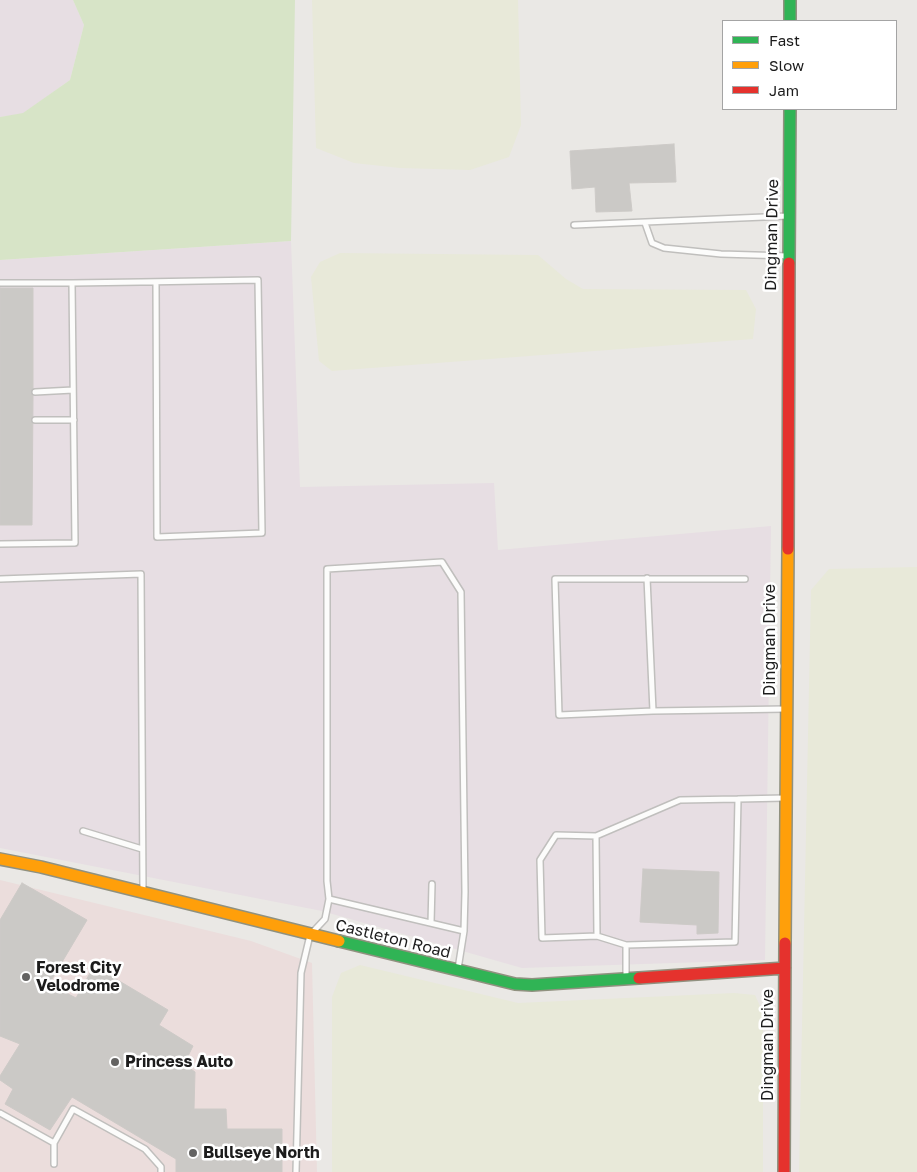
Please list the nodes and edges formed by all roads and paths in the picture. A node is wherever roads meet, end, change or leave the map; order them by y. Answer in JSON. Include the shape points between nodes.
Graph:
{"nodes":[{"id":1,"x":790,"y":0,"type":"edge"},
{"id":2,"x":790,"y":20,"type":"edge"},
{"id":3,"x":790,"y":110,"type":"edge"},
{"id":4,"x":789,"y":216,"type":"junction"},
{"id":5,"x":645,"y":223,"type":"junction"},
{"id":6,"x":574,"y":225,"type":"dead end"},
{"id":7,"x":788,"y":256,"type":"junction"},
{"id":8,"x":156,"y":282,"type":"junction"},
{"id":9,"x":0,"y":283,"type":"edge"},
{"id":10,"x":72,"y":283,"type":"junction"},
{"id":11,"x":73,"y":390,"type":"junction"},
{"id":12,"x":35,"y":392,"type":"dead end"},
{"id":13,"x":35,"y":420,"type":"dead end"},
{"id":14,"x":74,"y":420,"type":"junction"},
{"id":15,"x":0,"y":544,"type":"edge"},
{"id":16,"x":647,"y":578,"type":"junction"},
{"id":17,"x":0,"y":579,"type":"edge"},
{"id":18,"x":745,"y":579,"type":"dead end"},
{"id":19,"x":786,"y":709,"type":"junction"},
{"id":20,"x":653,"y":711,"type":"junction"},
{"id":21,"x":786,"y":798,"type":"junction"},
{"id":22,"x":738,"y":799,"type":"junction"},
{"id":23,"x":83,"y":831,"type":"dead end"},
{"id":24,"x":596,"y":836,"type":"junction"},
{"id":25,"x":142,"y":849,"type":"junction"},
{"id":26,"x":0,"y":859,"type":"edge"},
{"id":27,"x":432,"y":884,"type":"dead end"},
{"id":28,"x":143,"y":894,"type":"junction"},
{"id":29,"x":329,"y":899,"type":"junction"},
{"id":30,"x":431,"y":923,"type":"junction"},
{"id":31,"x":464,"y":931,"type":"junction"},
{"id":32,"x":310,"y":935,"type":"junction"},
{"id":33,"x":597,"y":936,"type":"junction"},
{"id":34,"x":626,"y":945,"type":"junction"},
{"id":35,"x":785,"y":968,"type":"junction"},
{"id":36,"x":458,"y":972,"type":"junction"},
{"id":37,"x":626,"y":979,"type":"junction"},
{"id":38,"x":0,"y":1113,"type":"edge"},
{"id":39,"x":54,"y":1143,"type":"junction"},
{"id":40,"x":54,"y":1164,"type":"dead end"},
{"id":41,"x":161,"y":1172,"type":"edge"},
{"id":42,"x":296,"y":1172,"type":"edge"},
{"id":43,"x":784,"y":1172,"type":"edge"}],
"edges":[{"from":1,"to":2,"type":"main road"},
{"from":3,"to":4,"type":"main road","name":"Dingman Drive"},
{"from":4,"to":5,"type":"lane"},
{"from":4,"to":7,"type":"main road","name":"Dingman Drive"},
{"from":5,"to":6,"type":"lane"},
{"from":5,"to":7,"type":"lane","via":[[652,243],[664,248]]},
{"from":7,"to":19,"type":"main road","name":"Dingman Drive"},
{"from":8,"to":8,"type":"lane","via":[[258,280],[262,533],[156,536]]},
{"from":8,"to":10,"type":"lane"},
{"from":9,"to":10,"type":"lane"},
{"from":10,"to":11,"type":"lane"},
{"from":11,"to":12,"type":"lane"},
{"from":11,"to":14,"type":"lane"},
{"from":13,"to":14,"type":"lane"},
{"from":14,"to":15,"type":"lane","via":[[75,543]]},
{"from":16,"to":18,"type":"lane"},
{"from":16,"to":20,"type":"lane"},
{"from":16,"to":20,"type":"lane","via":[[554,579],[559,715]]},
{"from":17,"to":25,"type":"lane","via":[[141,574]]},
{"from":19,"to":20,"type":"lane"},
{"from":19,"to":21,"type":"main road","name":"Dingman Drive"},
{"from":21,"to":22,"type":"lane"},
{"from":21,"to":35,"type":"main road","name":"Dingman Drive"},
{"from":22,"to":24,"type":"lane","via":[[680,800]]},
{"from":22,"to":34,"type":"lane","via":[[736,942]]},
{"from":23,"to":25,"type":"lane"},
{"from":24,"to":33,"type":"lane"},
{"from":24,"to":33,"type":"lane","via":[[556,835],[540,860],[542,938]]},
{"from":25,"to":28,"type":"lane"},
{"from":26,"to":28,"type":"main road","name":"Castleton Road"},
{"from":27,"to":30,"type":"lane"},
{"from":28,"to":32,"type":"main road","name":"Castleton Road"},
{"from":29,"to":30,"type":"lane"},
{"from":29,"to":31,"type":"lane","via":[[327,569],[442,562],[461,592]]},
{"from":29,"to":32,"type":"lane","via":[[325,920]]},
{"from":30,"to":31,"type":"lane"},
{"from":31,"to":36,"type":"lane"},
{"from":32,"to":36,"type":"main road","name":"Castleton Road"},
{"from":32,"to":42,"type":"lane","via":[[301,973]]},
{"from":33,"to":34,"type":"lane"},
{"from":34,"to":37,"type":"lane"},
{"from":35,"to":37,"type":"main road","name":"Castleton Road"},
{"from":35,"to":43,"type":"main road","name":"Dingman Drive"},
{"from":36,"to":37,"type":"main road","name":"Castleton Road","via":[[532,985]]},
{"from":38,"to":39,"type":"lane"},
{"from":39,"to":40,"type":"lane"},
{"from":39,"to":41,"type":"lane","via":[[73,1109],[145,1148],[161,1167]]}]}
